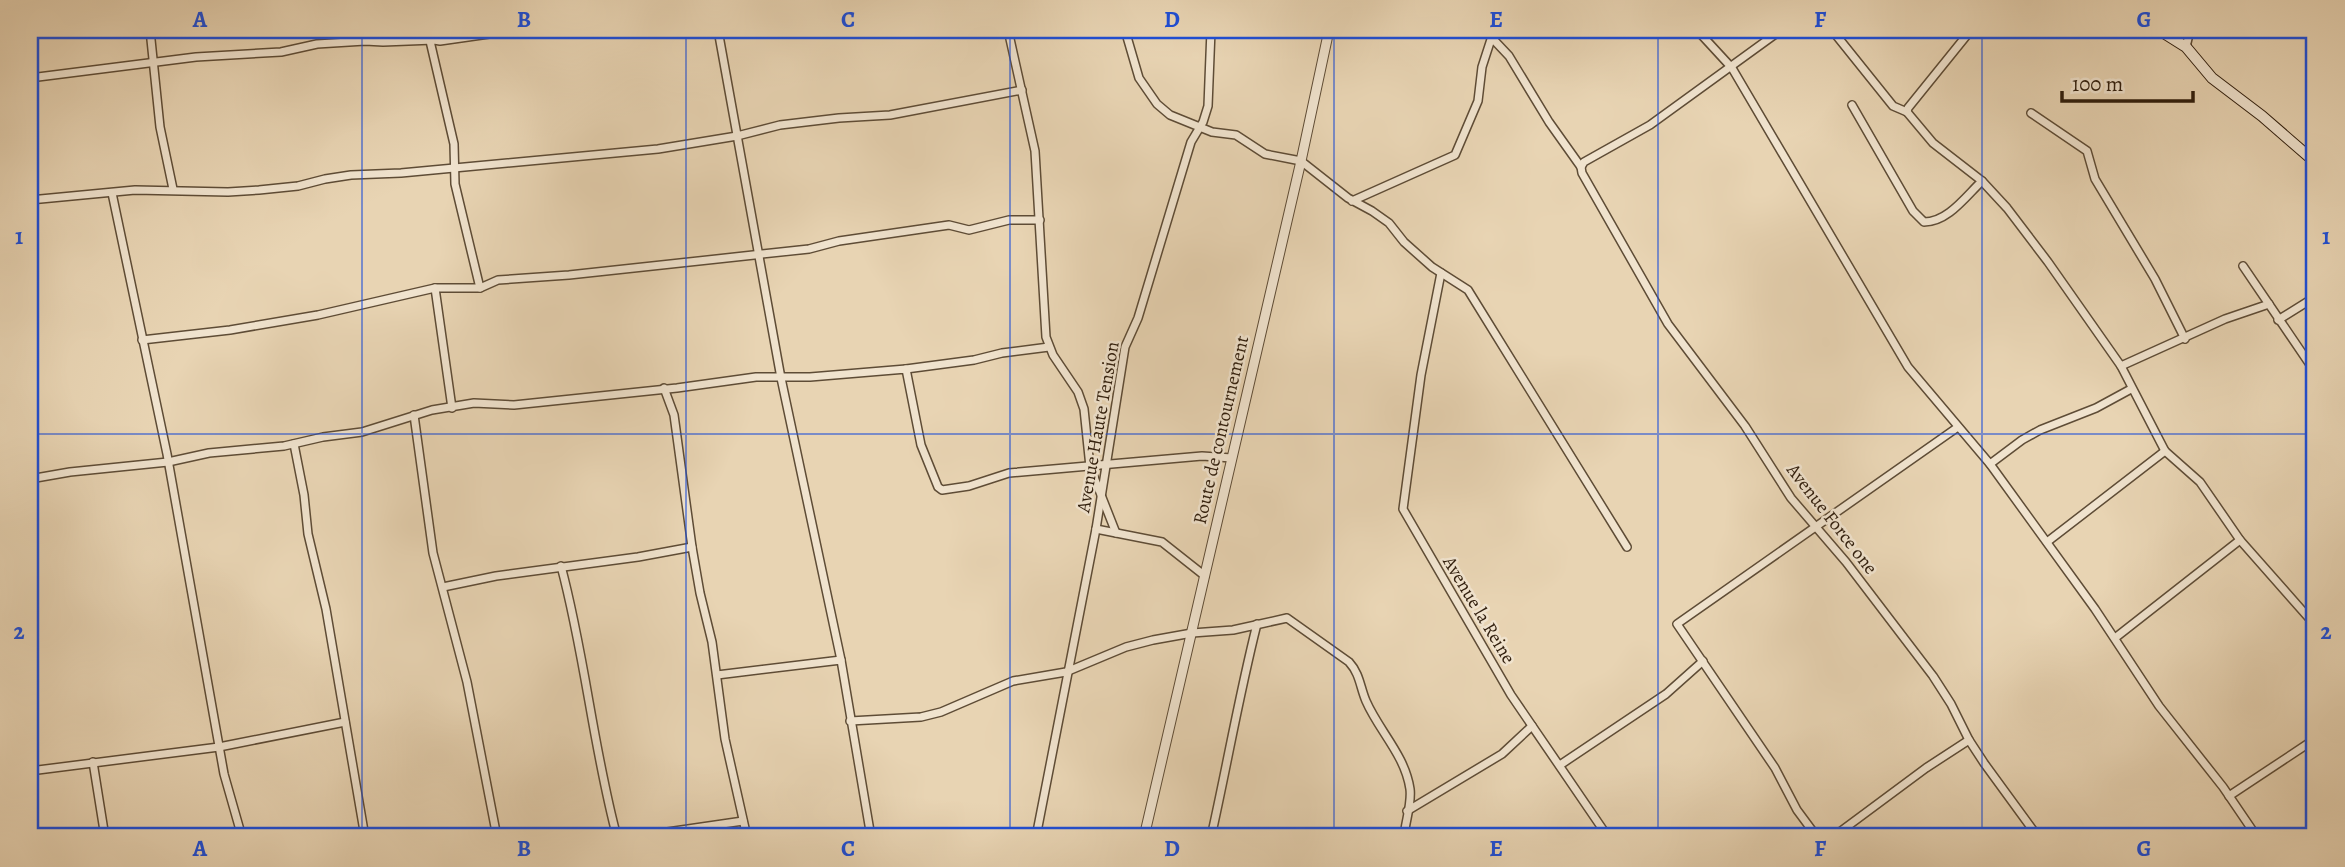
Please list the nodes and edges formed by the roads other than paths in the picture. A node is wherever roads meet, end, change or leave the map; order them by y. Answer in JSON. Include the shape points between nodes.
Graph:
{"nodes":[{"id":1,"x":150,"y":30,"type":"edge"},
{"id":2,"x":434,"y":30,"type":"edge"},
{"id":3,"x":545,"y":30,"type":"edge"},
{"id":4,"x":718,"y":30,"type":"edge"},
{"id":5,"x":1008,"y":30,"type":"edge"},
{"id":6,"x":1125,"y":30,"type":"edge"},
{"id":7,"x":1211,"y":30,"type":"edge"},
{"id":8,"x":1329,"y":30,"type":"edge"},
{"id":9,"x":1697,"y":30,"type":"edge"},
{"id":10,"x":1781,"y":30,"type":"edge"},
{"id":11,"x":1832,"y":30,"type":"edge"},
{"id":12,"x":1971,"y":30,"type":"edge"},
{"id":13,"x":2159,"y":30,"type":"edge"},
{"id":14,"x":2190,"y":30,"type":"edge"},
{"id":15,"x":1493,"y":34,"type":"edge"},
{"id":16,"x":432,"y":41,"type":"junction"},
{"id":17,"x":2186,"y":47,"type":"junction"},
{"id":18,"x":155,"y":62,"type":"junction"},
{"id":19,"x":1732,"y":68,"type":"junction"},
{"id":20,"x":30,"y":78,"type":"edge"},
{"id":21,"x":1023,"y":90,"type":"junction"},
{"id":22,"x":1852,"y":105,"type":"dead end"},
{"id":23,"x":1907,"y":112,"type":"junction"},
{"id":24,"x":2031,"y":113,"type":"dead end"},
{"id":25,"x":1200,"y":127,"type":"junction"},
{"id":26,"x":737,"y":136,"type":"junction"},
{"id":27,"x":1301,"y":161,"type":"junction"},
{"id":28,"x":2315,"y":162,"type":"edge"},
{"id":29,"x":1581,"y":167,"type":"junction"},
{"id":30,"x":454,"y":168,"type":"junction"},
{"id":31,"x":1982,"y":181,"type":"junction"},
{"id":32,"x":173,"y":189,"type":"junction"},
{"id":33,"x":112,"y":193,"type":"junction"},
{"id":34,"x":30,"y":200,"type":"edge"},
{"id":35,"x":1352,"y":201,"type":"junction"},
{"id":36,"x":1040,"y":220,"type":"junction"},
{"id":37,"x":760,"y":254,"type":"junction"},
{"id":38,"x":2243,"y":266,"type":"dead end"},
{"id":39,"x":1441,"y":273,"type":"junction"},
{"id":40,"x":435,"y":288,"type":"junction"},
{"id":41,"x":480,"y":288,"type":"junction"},
{"id":42,"x":2315,"y":297,"type":"edge"},
{"id":43,"x":2269,"y":304,"type":"junction"},
{"id":44,"x":2278,"y":320,"type":"junction"},
{"id":45,"x":2185,"y":339,"type":"junction"},
{"id":46,"x":142,"y":340,"type":"junction"},
{"id":47,"x":1049,"y":347,"type":"junction"},
{"id":48,"x":2121,"y":366,"type":"junction"},
{"id":49,"x":906,"y":369,"type":"junction"},
{"id":50,"x":2315,"y":372,"type":"edge"},
{"id":51,"x":781,"y":378,"type":"junction"},
{"id":52,"x":664,"y":388,"type":"junction"},
{"id":53,"x":2131,"y":389,"type":"junction"},
{"id":54,"x":452,"y":408,"type":"junction"},
{"id":55,"x":414,"y":415,"type":"junction"},
{"id":56,"x":1958,"y":427,"type":"junction"},
{"id":57,"x":294,"y":444,"type":"junction"},
{"id":58,"x":2165,"y":451,"type":"junction"},
{"id":59,"x":1232,"y":458,"type":"junction"},
{"id":60,"x":168,"y":462,"type":"junction"},
{"id":61,"x":1990,"y":464,"type":"junction"},
{"id":62,"x":1106,"y":466,"type":"junction"},
{"id":63,"x":1090,"y":467,"type":"junction"},
{"id":64,"x":30,"y":479,"type":"edge"},
{"id":65,"x":1102,"y":496,"type":"junction"},
{"id":66,"x":1815,"y":526,"type":"junction"},
{"id":67,"x":1096,"y":529,"type":"junction"},
{"id":68,"x":1116,"y":533,"type":"junction"},
{"id":69,"x":2240,"y":540,"type":"junction"},
{"id":70,"x":2048,"y":542,"type":"junction"},
{"id":71,"x":692,"y":547,"type":"junction"},
{"id":72,"x":1627,"y":547,"type":"dead end"},
{"id":73,"x":562,"y":566,"type":"junction"},
{"id":74,"x":1205,"y":576,"type":"junction"},
{"id":75,"x":443,"y":587,"type":"junction"},
{"id":76,"x":1256,"y":624,"type":"junction"},
{"id":77,"x":2315,"y":625,"type":"edge"},
{"id":78,"x":1192,"y":633,"type":"junction"},
{"id":79,"x":2115,"y":638,"type":"junction"},
{"id":80,"x":841,"y":660,"type":"junction"},
{"id":81,"x":1703,"y":661,"type":"junction"},
{"id":82,"x":1066,"y":672,"type":"junction"},
{"id":83,"x":717,"y":675,"type":"junction"},
{"id":84,"x":850,"y":721,"type":"junction"},
{"id":85,"x":345,"y":722,"type":"junction"},
{"id":86,"x":1532,"y":726,"type":"junction"},
{"id":87,"x":2315,"y":739,"type":"edge"},
{"id":88,"x":1969,"y":740,"type":"junction"},
{"id":89,"x":219,"y":747,"type":"junction"},
{"id":90,"x":93,"y":762,"type":"junction"},
{"id":91,"x":1560,"y":765,"type":"junction"},
{"id":92,"x":30,"y":771,"type":"edge"},
{"id":93,"x":2229,"y":796,"type":"junction"},
{"id":94,"x":1407,"y":811,"type":"junction"},
{"id":95,"x":743,"y":821,"type":"junction"},
{"id":96,"x":105,"y":837,"type":"edge"},
{"id":97,"x":242,"y":837,"type":"edge"},
{"id":98,"x":365,"y":837,"type":"edge"},
{"id":99,"x":497,"y":837,"type":"edge"},
{"id":100,"x":617,"y":837,"type":"edge"},
{"id":101,"x":633,"y":837,"type":"edge"},
{"id":102,"x":747,"y":837,"type":"edge"},
{"id":103,"x":871,"y":837,"type":"edge"},
{"id":104,"x":1036,"y":837,"type":"edge"},
{"id":105,"x":1144,"y":837,"type":"edge"},
{"id":106,"x":1211,"y":837,"type":"edge"},
{"id":107,"x":1404,"y":837,"type":"edge"},
{"id":108,"x":1608,"y":837,"type":"edge"},
{"id":109,"x":1817,"y":837,"type":"edge"},
{"id":110,"x":1833,"y":837,"type":"edge"},
{"id":111,"x":2038,"y":837,"type":"edge"},
{"id":112,"x":2257,"y":837,"type":"edge"}],
"edges":[{"from":1,"to":18,"type":"street"},
{"from":2,"to":16,"type":"street"},
{"from":3,"to":16,"type":"street"},
{"from":4,"to":26,"type":"street"},
{"from":5,"to":21,"type":"street"},
{"from":6,"to":25,"type":"street","via":[[1139,78],[1157,104],[1170,115]]},
{"from":7,"to":25,"type":"street","name":"Avenue Haute Tension","via":[[1210,94]]},
{"from":8,"to":27,"type":"street","name":"Route de contournement"},
{"from":9,"to":19,"type":"street"},
{"from":10,"to":19,"type":"street"},
{"from":11,"to":23,"type":"street","via":[[1894,106]]},
{"from":12,"to":23,"type":"street"},
{"from":13,"to":17,"type":"main road"},
{"from":14,"to":17,"type":"street"},
{"from":15,"to":29,"type":"street","name":"Avenue Force one"},
{"from":15,"to":35,"type":"street","via":[[1482,67],[1478,101],[1455,155]]},
{"from":16,"to":18,"type":"street","via":[[317,44],[281,52]]},
{"from":16,"to":30,"type":"street","via":[[454,144]]},
{"from":17,"to":28,"type":"main road","via":[[2212,78]]},
{"from":18,"to":20,"type":"street"},
{"from":18,"to":32,"type":"street","via":[[160,127]]},
{"from":19,"to":29,"type":"street"},
{"from":19,"to":56,"type":"street","via":[[1908,367]]},
{"from":21,"to":26,"type":"street","via":[[890,115],[800,122]]},
{"from":21,"to":36,"type":"street","via":[[1035,151]]},
{"from":22,"to":31,"type":"street","via":[[1913,211],[1924,222],[1943,218]]},
{"from":23,"to":31,"type":"street","via":[[1933,143]]},
{"from":24,"to":45,"type":"street","via":[[2087,150],[2095,179]]},
{"from":25,"to":27,"type":"street","via":[[1236,135],[1265,154]]},
{"from":25,"to":62,"type":"street","name":"Avenue Haute Tension","via":[[1191,142],[1127,341]]},
{"from":26,"to":30,"type":"street","via":[[658,149]]},
{"from":26,"to":37,"type":"street"},
{"from":27,"to":35,"type":"street"},
{"from":27,"to":59,"type":"street","name":"Route de contournement"},
{"from":29,"to":66,"type":"street","name":"Avenue Force one","via":[[1668,324]]},
{"from":30,"to":32,"type":"street","via":[[351,175],[259,190]]},
{"from":30,"to":41,"type":"street"},
{"from":31,"to":48,"type":"street","via":[[2029,235]]},
{"from":32,"to":33,"type":"street"},
{"from":33,"to":34,"type":"street"},
{"from":33,"to":46,"type":"street"},
{"from":35,"to":39,"type":"street","via":[[1388,223]]},
{"from":36,"to":37,"type":"street","via":[[1009,220],[968,230],[949,225]]},
{"from":36,"to":47,"type":"street","via":[[1043,324]]},
{"from":37,"to":41,"type":"street","via":[[498,280]]},
{"from":37,"to":51,"type":"street"},
{"from":38,"to":43,"type":"street"},
{"from":39,"to":72,"type":"street","via":[[1468,290],[1478,303]]},
{"from":39,"to":86,"type":"street","name":"Avenue la Reine","via":[[1403,505],[1467,623]]},
{"from":40,"to":41,"type":"street"},
{"from":40,"to":46,"type":"street","via":[[306,317]]},
{"from":40,"to":54,"type":"street"},
{"from":42,"to":44,"type":"street"},
{"from":43,"to":44,"type":"street"},
{"from":43,"to":45,"type":"street"},
{"from":44,"to":50,"type":"street"},
{"from":45,"to":48,"type":"street"},
{"from":46,"to":60,"type":"street"},
{"from":47,"to":49,"type":"street"},
{"from":47,"to":63,"type":"street","via":[[1084,409]]},
{"from":48,"to":53,"type":"street"},
{"from":49,"to":51,"type":"street"},
{"from":49,"to":63,"type":"street","via":[[921,445],[940,489],[969,486],[1009,473]]},
{"from":51,"to":52,"type":"street"},
{"from":51,"to":80,"type":"street"},
{"from":52,"to":54,"type":"street"},
{"from":52,"to":71,"type":"street","via":[[674,415]]},
{"from":53,"to":58,"type":"street"},
{"from":53,"to":61,"type":"street","via":[[2040,430]]},
{"from":54,"to":55,"type":"street"},
{"from":55,"to":57,"type":"street","via":[[362,432]]},
{"from":55,"to":75,"type":"street","via":[[433,553]]},
{"from":56,"to":61,"type":"street"},
{"from":56,"to":66,"type":"street"},
{"from":57,"to":60,"type":"street"},
{"from":57,"to":85,"type":"street"},
{"from":58,"to":69,"type":"street","via":[[2200,482]]},
{"from":58,"to":70,"type":"street"},
{"from":59,"to":62,"type":"street","via":[[1202,456]]},
{"from":59,"to":74,"type":"street","name":"Route de contournement"},
{"from":60,"to":64,"type":"street"},
{"from":60,"to":89,"type":"street"},
{"from":61,"to":70,"type":"street"},
{"from":62,"to":63,"type":"street"},
{"from":62,"to":65,"type":"street","name":"Avenue Haute Tension"},
{"from":63,"to":65,"type":"street"},
{"from":65,"to":67,"type":"street","name":"Avenue Haute Tension"},
{"from":65,"to":68,"type":"street"},
{"from":66,"to":81,"type":"street","via":[[1677,624]]},
{"from":66,"to":88,"type":"street","name":"Avenue Force one","via":[[1933,676]]},
{"from":67,"to":68,"type":"street"},
{"from":67,"to":82,"type":"street","name":"Avenue Haute Tension"},
{"from":68,"to":74,"type":"street","via":[[1163,542]]},
{"from":69,"to":77,"type":"street"},
{"from":69,"to":79,"type":"street"},
{"from":70,"to":79,"type":"street"},
{"from":71,"to":73,"type":"street"},
{"from":71,"to":83,"type":"street"},
{"from":73,"to":75,"type":"street"},
{"from":73,"to":100,"type":"street"},
{"from":74,"to":78,"type":"street","name":"Route de contournement"},
{"from":75,"to":99,"type":"street"},
{"from":76,"to":78,"type":"street"},
{"from":76,"to":94,"type":"street","via":[[1287,618],[1358,671],[1370,709],[1396,749],[1410,785]]},
{"from":76,"to":106,"type":"street"},
{"from":78,"to":82,"type":"street","via":[[1126,647]]},
{"from":78,"to":105,"type":"street","name":"Route de contournement"},
{"from":79,"to":93,"type":"street","via":[[2159,706]]},
{"from":80,"to":83,"type":"street"},
{"from":80,"to":84,"type":"street"},
{"from":81,"to":91,"type":"street","via":[[1666,694]]},
{"from":81,"to":109,"type":"street"},
{"from":82,"to":84,"type":"street","via":[[1013,681],[921,717]]},
{"from":82,"to":104,"type":"street","name":"Avenue Haute Tension"},
{"from":83,"to":95,"type":"street"},
{"from":84,"to":103,"type":"street"},
{"from":85,"to":89,"type":"street"},
{"from":85,"to":98,"type":"street"},
{"from":86,"to":91,"type":"street","name":"Avenue la Reine"},
{"from":86,"to":94,"type":"street","via":[[1502,754]]},
{"from":87,"to":93,"type":"street"},
{"from":88,"to":110,"type":"street"},
{"from":88,"to":111,"type":"street","name":"Avenue Force one"},
{"from":89,"to":90,"type":"street"},
{"from":89,"to":97,"type":"street"},
{"from":90,"to":92,"type":"street"},
{"from":90,"to":96,"type":"street"},
{"from":91,"to":108,"type":"street","name":"Avenue la Reine"},
{"from":93,"to":112,"type":"street"},
{"from":94,"to":107,"type":"street"},
{"from":95,"to":101,"type":"street"},
{"from":95,"to":102,"type":"street"}]}
